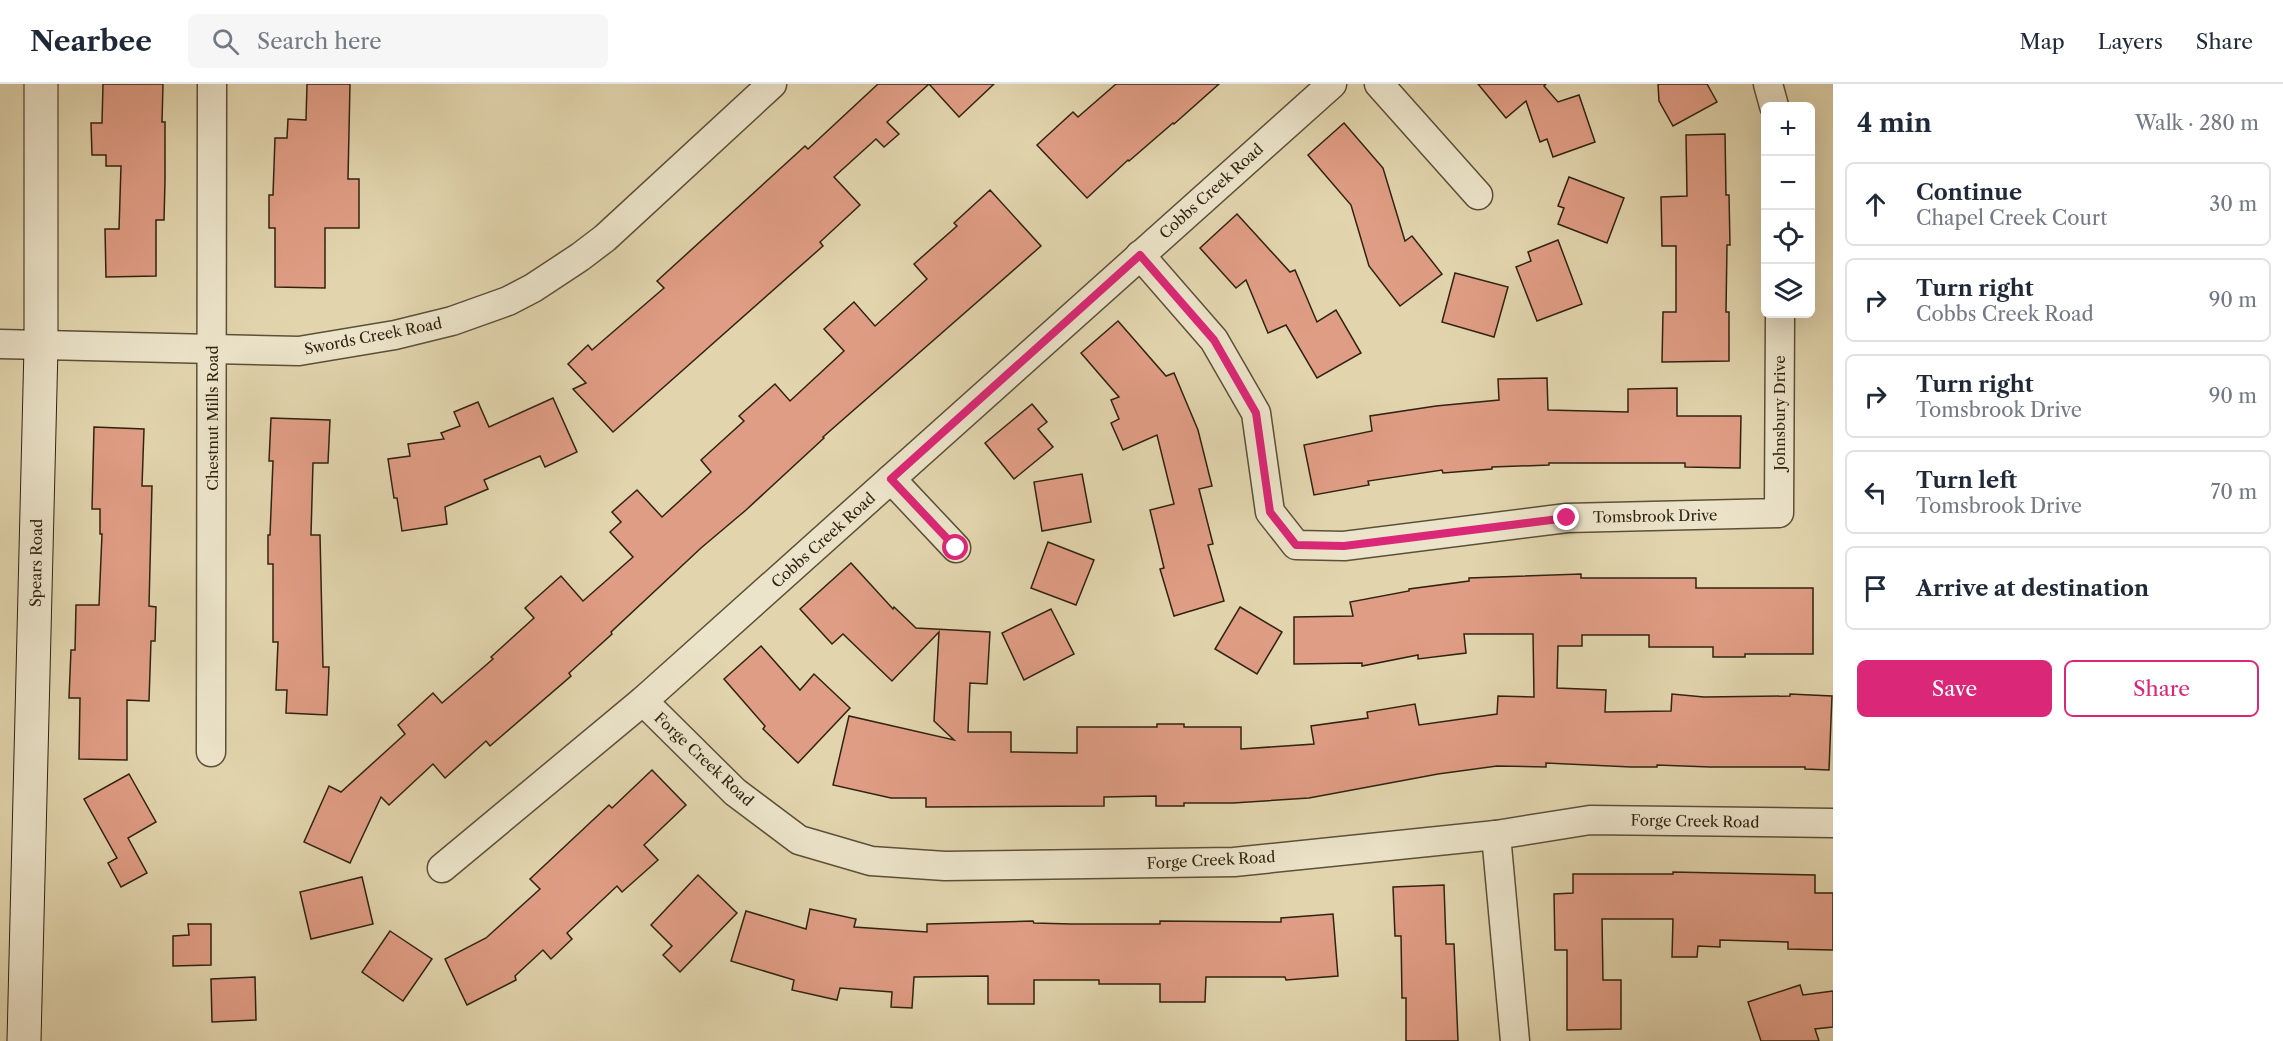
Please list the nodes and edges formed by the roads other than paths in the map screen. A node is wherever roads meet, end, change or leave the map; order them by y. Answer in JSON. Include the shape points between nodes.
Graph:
{"nodes":[{"id":1,"x":41,"y":84,"type":"edge"},
{"id":2,"x":212,"y":84,"type":"edge"},
{"id":3,"x":772,"y":84,"type":"edge"},
{"id":4,"x":1332,"y":84,"type":"edge"},
{"id":5,"x":1379,"y":84,"type":"edge"},
{"id":6,"x":1768,"y":84,"type":"edge"},
{"id":7,"x":1773,"y":102,"type":"edge"},
{"id":8,"x":1478,"y":195,"type":"dead end"},
{"id":9,"x":1140,"y":255,"type":"junction"},
{"id":10,"x":1780,"y":318,"type":"edge"},
{"id":11,"x":0,"y":344,"type":"edge"},
{"id":12,"x":41,"y":346,"type":"junction"},
{"id":13,"x":212,"y":350,"type":"junction"},
{"id":14,"x":891,"y":479,"type":"junction"},
{"id":15,"x":1779,"y":513,"type":"joint"},
{"id":16,"x":956,"y":548,"type":"dead end"},
{"id":17,"x":643,"y":701,"type":"junction"},
{"id":18,"x":212,"y":752,"type":"dead end"},
{"id":19,"x":1833,"y":823,"type":"edge"},
{"id":20,"x":1496,"y":835,"type":"junction"},
{"id":21,"x":442,"y":868,"type":"dead end"},
{"id":22,"x":24,"y":1041,"type":"edge"},
{"id":23,"x":1515,"y":1041,"type":"edge"}],
"edges":[{"from":1,"to":12,"type":"main road","name":"Spears Road"},
{"from":2,"to":13,"type":"street","name":"Chestnut Mills Road"},
{"from":3,"to":13,"type":"street","name":"Swords Creek Road","via":[[605,238],[508,301],[452,321],[299,351]]},
{"from":4,"to":9,"type":"street","name":"Cobbs Creek Road"},
{"from":5,"to":8,"type":"street"},
{"from":6,"to":7,"type":"street"},
{"from":9,"to":14,"type":"street","name":"Cobbs Creek Road"},
{"from":9,"to":15,"type":"street","name":"Tomsbrook Drive","via":[[1214,340],[1256,413],[1270,512],[1296,545],[1344,546],[1567,518]]},
{"from":10,"to":15,"type":"street","name":"Johnsbury Drive"},
{"from":11,"to":12,"type":"street","name":"Swords Creek Road"},
{"from":12,"to":13,"type":"street","name":"Swords Creek Road"},
{"from":12,"to":22,"type":"main road","name":"Spears Road"},
{"from":13,"to":18,"type":"street","name":"Chestnut Mills Road"},
{"from":14,"to":16,"type":"street"},
{"from":14,"to":17,"type":"street","name":"Cobbs Creek Road"},
{"from":17,"to":20,"type":"street","name":"Forge Creek Road","via":[[735,792],[799,840],[871,861],[945,866],[1233,862]]},
{"from":17,"to":21,"type":"street","name":"Cobbs Creek Road"},
{"from":19,"to":20,"type":"street","name":"Forge Creek Road","via":[[1590,820]]},
{"from":20,"to":23,"type":"street"}]}
